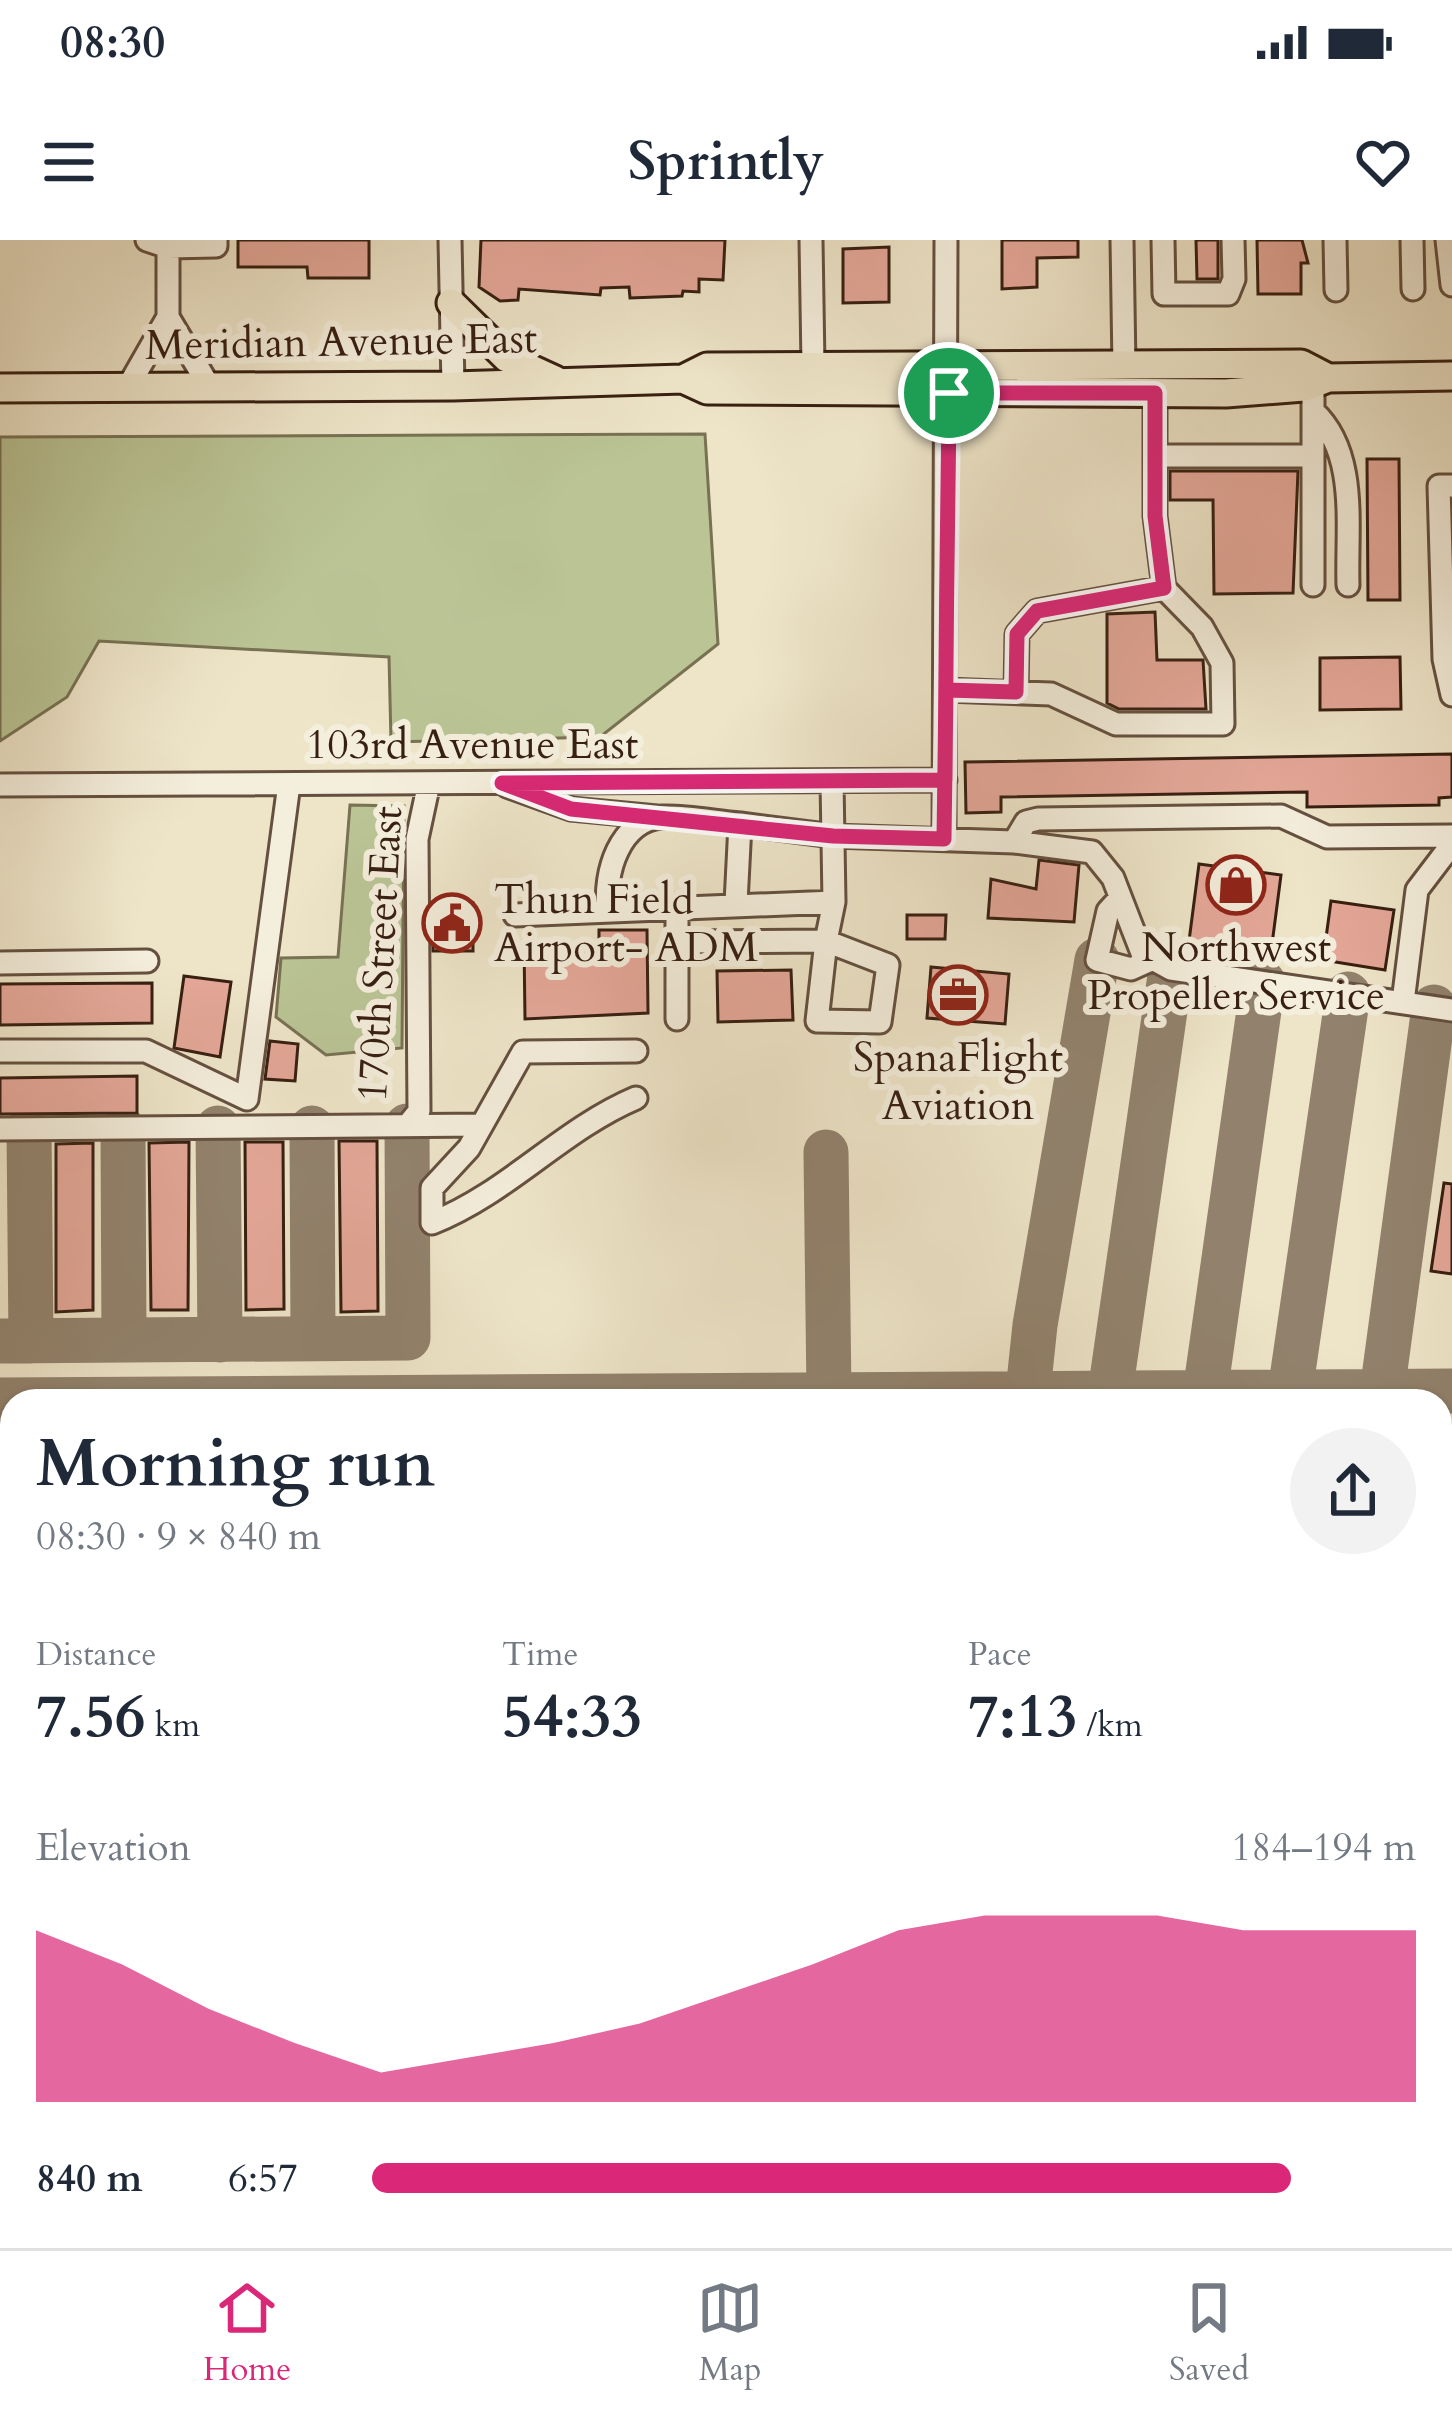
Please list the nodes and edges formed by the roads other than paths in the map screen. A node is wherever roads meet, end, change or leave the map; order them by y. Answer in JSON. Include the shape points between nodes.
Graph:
{"nodes":[{"id":1,"x":216,"y":240,"type":"edge"},
{"id":2,"x":450,"y":240,"type":"edge"},
{"id":3,"x":811,"y":240,"type":"edge"},
{"id":4,"x":946,"y":240,"type":"edge"},
{"id":5,"x":1122,"y":240,"type":"edge"},
{"id":6,"x":1163,"y":240,"type":"edge"},
{"id":7,"x":1233,"y":240,"type":"edge"},
{"id":8,"x":1335,"y":240,"type":"edge"},
{"id":9,"x":1412,"y":240,"type":"edge"},
{"id":10,"x":1447,"y":240,"type":"edge"},
{"id":11,"x":161,"y":242,"type":"edge"},
{"id":12,"x":1452,"y":285,"type":"edge"},
{"id":13,"x":1413,"y":289,"type":"dead end"},
{"id":14,"x":1336,"y":290,"type":"dead end"},
{"id":15,"x":451,"y":303,"type":"junction"},
{"id":16,"x":168,"y":317,"type":"junction"},
{"id":17,"x":813,"y":365,"type":"junction"},
{"id":18,"x":1124,"y":367,"type":"junction"},
{"id":19,"x":1452,"y":376,"type":"edge"},
{"id":20,"x":683,"y":379,"type":"junction"},
{"id":21,"x":949,"y":380,"type":"junction"},
{"id":22,"x":559,"y":382,"type":"junction"},
{"id":23,"x":209,"y":386,"type":"junction"},
{"id":24,"x":453,"y":386,"type":"junction"},
{"id":25,"x":128,"y":387,"type":"junction"},
{"id":26,"x":0,"y":388,"type":"edge"},
{"id":27,"x":1318,"y":391,"type":"junction"},
{"id":28,"x":1155,"y":393,"type":"junction"},
{"id":29,"x":1155,"y":456,"type":"junction"},
{"id":30,"x":1313,"y":457,"type":"junction"},
{"id":31,"x":1452,"y":486,"type":"edge"},
{"id":32,"x":1313,"y":585,"type":"dead end"},
{"id":33,"x":1348,"y":586,"type":"dead end"},
{"id":34,"x":1164,"y":588,"type":"junction"},
{"id":35,"x":946,"y":690,"type":"junction"},
{"id":36,"x":1016,"y":692,"type":"junction"},
{"id":37,"x":1452,"y":695,"type":"edge"},
{"id":38,"x":945,"y":780,"type":"junction"},
{"id":39,"x":832,"y":781,"type":"junction"},
{"id":40,"x":429,"y":783,"type":"junction"},
{"id":41,"x":502,"y":783,"type":"junction"},
{"id":42,"x":290,"y":784,"type":"junction"},
{"id":43,"x":0,"y":785,"type":"edge"},
{"id":44,"x":657,"y":817,"type":"junction"},
{"id":45,"x":740,"y":824,"type":"junction"},
{"id":46,"x":833,"y":836,"type":"junction"},
{"id":47,"x":944,"y":839,"type":"junction"},
{"id":48,"x":1452,"y":840,"type":"edge"},
{"id":49,"x":1014,"y":842,"type":"junction"},
{"id":50,"x":1120,"y":898,"type":"junction"},
{"id":51,"x":834,"y":902,"type":"junction"},
{"id":52,"x":736,"y":903,"type":"junction"},
{"id":53,"x":677,"y":905,"type":"junction"},
{"id":54,"x":608,"y":908,"type":"junction"},
{"id":55,"x":515,"y":915,"type":"dead end"},
{"id":56,"x":826,"y":941,"type":"junction"},
{"id":57,"x":677,"y":942,"type":"junction"},
{"id":58,"x":1150,"y":960,"type":"junction"},
{"id":59,"x":147,"y":962,"type":"dead end"},
{"id":60,"x":0,"y":963,"type":"edge"},
{"id":61,"x":1403,"y":1002,"type":"junction"},
{"id":62,"x":1452,"y":1010,"type":"edge"},
{"id":63,"x":677,"y":1018,"type":"dead end"},
{"id":64,"x":0,"y":1051,"type":"edge"},
{"id":65,"x":636,"y":1051,"type":"dead end"},
{"id":66,"x":636,"y":1098,"type":"dead end"},
{"id":67,"x":482,"y":1125,"type":"junction"},
{"id":68,"x":407,"y":1126,"type":"junction"},
{"id":69,"x":0,"y":1130,"type":"edge"}],
"edges":[{"from":1,"to":11,"type":"street"},
{"from":2,"to":15,"type":"street"},
{"from":3,"to":17,"type":"street"},
{"from":4,"to":21,"type":"street"},
{"from":5,"to":18,"type":"street"},
{"from":6,"to":7,"type":"street","via":[[1164,294],[1228,294]]},
{"from":8,"to":14,"type":"street"},
{"from":9,"to":13,"type":"street"},
{"from":10,"to":12,"type":"street"},
{"from":11,"to":16,"type":"street"},
{"from":15,"to":22,"type":"main road","via":[[507,358]]},
{"from":15,"to":24,"type":"street"},
{"from":16,"to":23,"type":"street"},
{"from":16,"to":25,"type":"street"},
{"from":17,"to":20,"type":"main road","name":"Meridian Avenue East","via":[[707,367]]},
{"from":17,"to":21,"type":"main road","name":"Meridian Avenue East"},
{"from":18,"to":21,"type":"main road","name":"Meridian Avenue East"},
{"from":18,"to":27,"type":"main road","name":"Meridian Avenue East","via":[[1301,364]]},
{"from":19,"to":27,"type":"main road","name":"Meridian Avenue East"},
{"from":20,"to":21,"type":"main road","name":"Meridian Avenue East","via":[[707,390]]},
{"from":20,"to":22,"type":"main road","name":"Meridian Avenue East"},
{"from":21,"to":28,"type":"main road","name":"Meridian Avenue East"},
{"from":21,"to":35,"type":"street"},
{"from":22,"to":24,"type":"main road","name":"Meridian Avenue East"},
{"from":23,"to":24,"type":"main road","name":"Meridian Avenue East"},
{"from":23,"to":25,"type":"main road","name":"Meridian Avenue East"},
{"from":25,"to":26,"type":"main road","name":"Meridian Avenue East"},
{"from":27,"to":28,"type":"main road","name":"Meridian Avenue East"},
{"from":27,"to":30,"type":"street"},
{"from":27,"to":33,"type":"street","via":[[1345,467]]},
{"from":28,"to":29,"type":"street"},
{"from":29,"to":30,"type":"street"},
{"from":29,"to":34,"type":"street"},
{"from":30,"to":32,"type":"street"},
{"from":31,"to":37,"type":"street","via":[[1439,486]]},
{"from":34,"to":36,"type":"street","via":[[1037,611],[1017,634]]},
{"from":34,"to":36,"type":"street","via":[[1202,627],[1222,663],[1223,724],[1116,724],[1066,698]]},
{"from":35,"to":36,"type":"street"},
{"from":35,"to":38,"type":"street"},
{"from":38,"to":39,"type":"street","name":"103rd Avenue East"},
{"from":38,"to":47,"type":"street"},
{"from":39,"to":41,"type":"street","name":"103rd Avenue East"},
{"from":39,"to":46,"type":"street"},
{"from":40,"to":41,"type":"street","name":"103rd Avenue East"},
{"from":40,"to":42,"type":"street","name":"103rd Avenue East"},
{"from":40,"to":68,"type":"street","name":"170th Street East","via":[[417,839],[419,1111]]},
{"from":41,"to":44,"type":"street","via":[[571,809]]},
{"from":42,"to":43,"type":"street","name":"103rd Avenue East"},
{"from":42,"to":64,"type":"street","via":[[247,1099],[146,1052]]},
{"from":44,"to":45,"type":"street"},
{"from":44,"to":54,"type":"street","via":[[638,826],[614,856],[605,879]]},
{"from":45,"to":46,"type":"street"},
{"from":45,"to":52,"type":"street"},
{"from":46,"to":47,"type":"street"},
{"from":46,"to":51,"type":"street"},
{"from":47,"to":49,"type":"street"},
{"from":48,"to":49,"type":"street","via":[[1327,836],[1281,816],[1026,822]]},
{"from":48,"to":61,"type":"street","via":[[1417,890]]},
{"from":49,"to":50,"type":"street","via":[[1092,852]]},
{"from":50,"to":58,"type":"street"},
{"from":50,"to":58,"type":"street","via":[[1108,911],[1096,960],[1131,969]]},
{"from":51,"to":52,"type":"street"},
{"from":51,"to":56,"type":"street"},
{"from":52,"to":53,"type":"street"},
{"from":53,"to":54,"type":"street"},
{"from":53,"to":57,"type":"street"},
{"from":54,"to":55,"type":"street"},
{"from":56,"to":56,"type":"street","via":[[817,1021],[880,1022],[888,965]]},
{"from":56,"to":57,"type":"street"},
{"from":57,"to":63,"type":"street"},
{"from":58,"to":61,"type":"street"},
{"from":59,"to":60,"type":"street"},
{"from":61,"to":62,"type":"street"},
{"from":65,"to":67,"type":"street","via":[[523,1052]]},
{"from":66,"to":67,"type":"street","via":[[588,1118],[518,1177],[432,1223],[433,1188]]},
{"from":67,"to":68,"type":"street"},
{"from":68,"to":69,"type":"street"}]}
